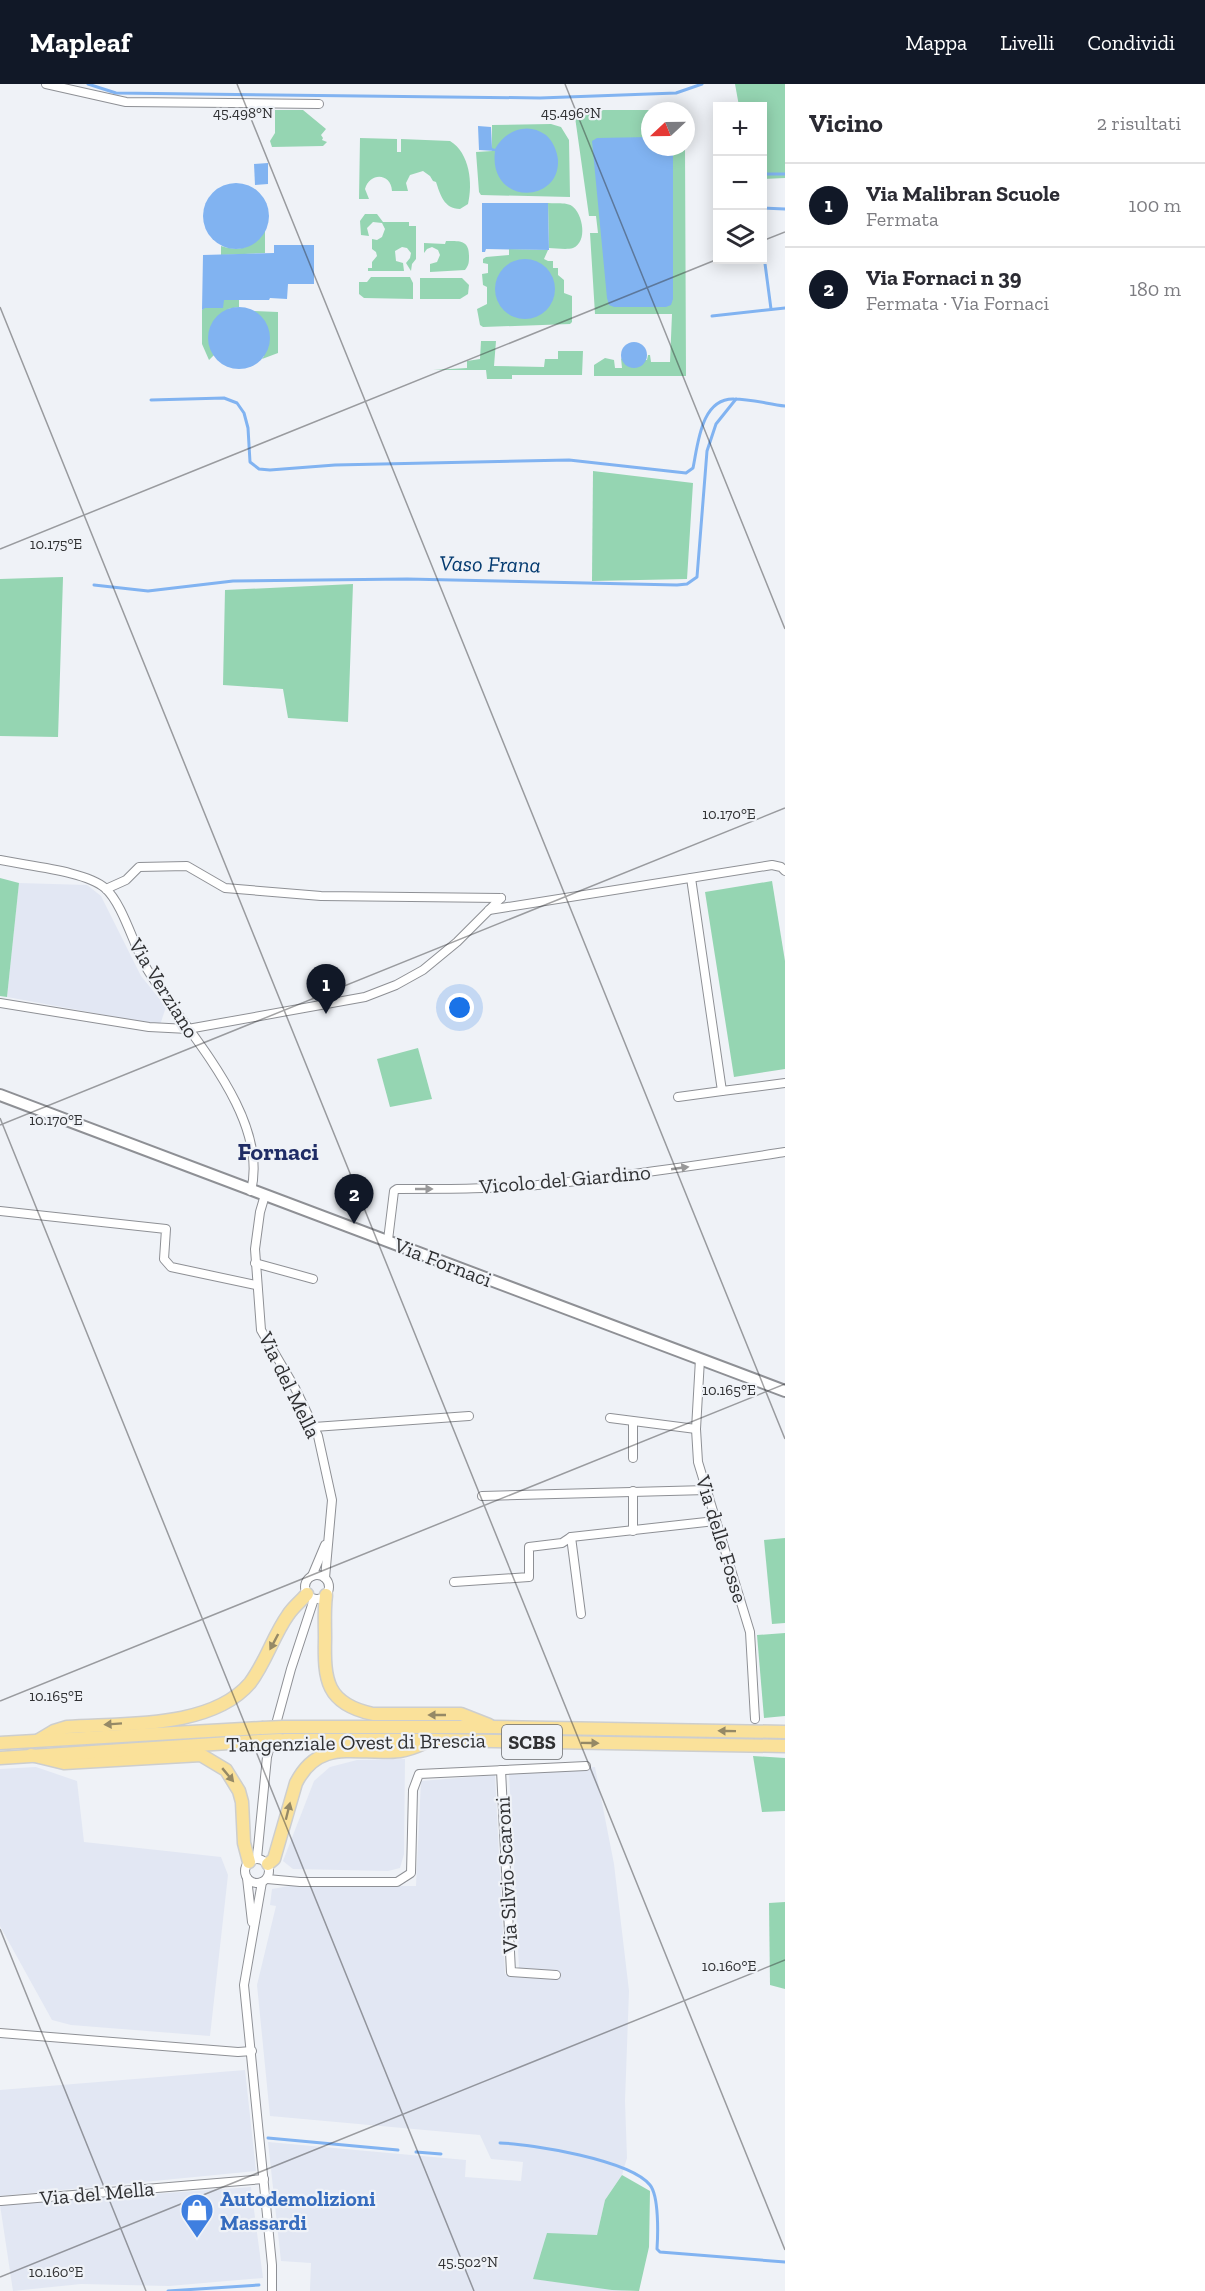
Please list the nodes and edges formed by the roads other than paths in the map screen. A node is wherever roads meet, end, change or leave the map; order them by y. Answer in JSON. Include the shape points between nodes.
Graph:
{"nodes":[{"id":1,"x":46,"y":84,"type":"edge"},
{"id":2,"x":319,"y":104,"type":"dead end"},
{"id":3,"x":0,"y":860,"type":"edge"},
{"id":4,"x":785,"y":872,"type":"edge"},
{"id":5,"x":692,"y":878,"type":"junction"},
{"id":6,"x":106,"y":889,"type":"junction"},
{"id":7,"x":489,"y":910,"type":"junction"},
{"id":8,"x":0,"y":1003,"type":"edge"},
{"id":9,"x":188,"y":1029,"type":"junction"},
{"id":10,"x":785,"y":1083,"type":"edge"},
{"id":11,"x":722,"y":1091,"type":"junction"},
{"id":12,"x":0,"y":1095,"type":"edge"},
{"id":13,"x":678,"y":1097,"type":"dead end"},
{"id":14,"x":785,"y":1152,"type":"edge"},
{"id":15,"x":251,"y":1191,"type":"junction"},
{"id":16,"x":265,"y":1195,"type":"junction"},
{"id":17,"x":0,"y":1211,"type":"edge"},
{"id":18,"x":388,"y":1240,"type":"junction"},
{"id":19,"x":255,"y":1263,"type":"junction"},
{"id":20,"x":313,"y":1279,"type":"dead end"},
{"id":21,"x":256,"y":1285,"type":"junction"},
{"id":22,"x":700,"y":1359,"type":"junction"},
{"id":23,"x":785,"y":1391,"type":"edge"},
{"id":24,"x":469,"y":1416,"type":"dead end"},
{"id":25,"x":610,"y":1418,"type":"dead end"},
{"id":26,"x":633,"y":1422,"type":"junction"},
{"id":27,"x":314,"y":1427,"type":"junction"},
{"id":28,"x":696,"y":1430,"type":"junction"},
{"id":29,"x":633,"y":1458,"type":"dead end"},
{"id":30,"x":706,"y":1490,"type":"junction"},
{"id":31,"x":633,"y":1491,"type":"junction"},
{"id":32,"x":482,"y":1496,"type":"dead end"},
{"id":33,"x":715,"y":1521,"type":"junction"},
{"id":34,"x":633,"y":1531,"type":"junction"},
{"id":35,"x":571,"y":1537,"type":"junction"},
{"id":36,"x":328,"y":1539,"type":"junction"},
{"id":37,"x":312,"y":1576,"type":"junction"},
{"id":38,"x":325,"y":1578,"type":"junction"},
{"id":39,"x":454,"y":1582,"type":"dead end"},
{"id":40,"x":326,"y":1595,"type":"junction"},
{"id":41,"x":310,"y":1597,"type":"junction"},
{"id":42,"x":581,"y":1614,"type":"dead end"},
{"id":43,"x":755,"y":1719,"type":"dead end"},
{"id":44,"x":493,"y":1727,"type":"junction"},
{"id":45,"x":785,"y":1732,"type":"edge"},
{"id":46,"x":39,"y":1740,"type":"junction"},
{"id":47,"x":433,"y":1740,"type":"junction"},
{"id":48,"x":0,"y":1743,"type":"edge"},
{"id":49,"x":785,"y":1746,"type":"edge"},
{"id":50,"x":31,"y":1755,"type":"junction"},
{"id":51,"x":0,"y":1758,"type":"edge"},
{"id":52,"x":586,"y":1766,"type":"dead end"},
{"id":53,"x":501,"y":1770,"type":"junction"},
{"id":54,"x":262,"y":1869,"type":"junction"},
{"id":55,"x":247,"y":1878,"type":"junction"},
{"id":56,"x":253,"y":1930,"type":"junction"},
{"id":57,"x":556,"y":1975,"type":"dead end"},
{"id":58,"x":0,"y":2033,"type":"edge"},
{"id":59,"x":252,"y":2051,"type":"junction"},
{"id":60,"x":264,"y":2179,"type":"junction"},
{"id":61,"x":1,"y":2201,"type":"edge"},
{"id":62,"x":272,"y":2291,"type":"edge"}],
"edges":[{"from":1,"to":2,"type":"street","via":[[126,102]]},
{"from":3,"to":6,"type":"street","via":[[73,874]]},
{"from":4,"to":5,"type":"street","via":[[772,865]]},
{"from":5,"to":7,"type":"street"},
{"from":5,"to":11,"type":"street"},
{"from":6,"to":7,"type":"street","via":[[126,880],[139,867],[187,866],[225,888],[321,896],[501,898]]},
{"from":6,"to":9,"type":"street","name":"Via Verziano","via":[[117,904],[147,970]]},
{"from":7,"to":9,"type":"street","via":[[423,970],[396,985],[365,997]]},
{"from":8,"to":9,"type":"street","via":[[149,1027]]},
{"from":9,"to":15,"type":"street","name":"Via Verziano","via":[[214,1064],[246,1130],[255,1160]]},
{"from":10,"to":11,"type":"street"},
{"from":11,"to":13,"type":"street"},
{"from":12,"to":15,"type":"street","name":"Via Fornaci"},
{"from":18,"to":14,"type":"street","name":"Vicolo del Giardino","one_way":true,"via":[[397,1189],[549,1184]]},
{"from":15,"to":16,"type":"street","name":"Via Fornaci"},
{"from":16,"to":18,"type":"street","name":"Via Fornaci"},
{"from":16,"to":19,"type":"street","name":"Via del Mella","via":[[255,1239]]},
{"from":17,"to":21,"type":"street","via":[[166,1229],[164,1259],[171,1268]]},
{"from":18,"to":22,"type":"street","name":"Via Fornaci"},
{"from":19,"to":20,"type":"street"},
{"from":19,"to":21,"type":"street","name":"Via del Mella"},
{"from":21,"to":27,"type":"street","name":"Via del Mella","via":[[261,1329]]},
{"from":22,"to":23,"type":"street","name":"Via Fornaci"},
{"from":22,"to":28,"type":"street","name":"Via delle Fosse"},
{"from":24,"to":27,"type":"street"},
{"from":25,"to":26,"type":"street"},
{"from":26,"to":28,"type":"street"},
{"from":26,"to":29,"type":"street"},
{"from":27,"to":36,"type":"street","name":"Via del Mella","via":[[332,1500]]},
{"from":28,"to":30,"type":"street","name":"Via delle Fosse","via":[[698,1462]]},
{"from":30,"to":31,"type":"street"},
{"from":30,"to":33,"type":"street","name":"Via delle Fosse"},
{"from":31,"to":32,"type":"street"},
{"from":31,"to":34,"type":"street"},
{"from":33,"to":34,"type":"street"},
{"from":33,"to":43,"type":"street","name":"Via delle Fosse","via":[[750,1632]]},
{"from":34,"to":35,"type":"street"},
{"from":35,"to":39,"type":"street","via":[[562,1543],[529,1546],[529,1576]]},
{"from":35,"to":42,"type":"street"},
{"from":36,"to":37,"type":"street","name":"Via del Mella"},
{"from":36,"to":38,"type":"street","name":"Via del Mella"},
{"from":37,"to":38,"type":"street"},
{"from":37,"to":41,"type":"street","name":"Via del Mella","via":[[305,1586]]},
{"from":38,"to":40,"type":"street","name":"Via del Mella","via":[[329,1588]]},
{"from":40,"to":41,"type":"street","via":[[321,1599]]},
{"from":44,"to":40,"type":"main road","one_way":true,"via":[[461,1714],[373,1714],[340,1701],[329,1686],[324,1667]]},
{"from":41,"to":46,"type":"main road","one_way":true,"via":[[288,1614],[250,1682],[217,1707],[179,1719],[67,1727]]},
{"from":41,"to":54,"type":"street","name":"Via del Mella","via":[[267,1757]]},
{"from":45,"to":44,"type":"main road","name":"Tangenziale Ovest di Brescia","number":"SCBS","one_way":true},
{"from":44,"to":46,"type":"main road","name":"Tangenziale Ovest di Brescia","number":"SCBS","bridge":true,"via":[[283,1727]]},
{"from":46,"to":48,"type":"main road","name":"Tangenziale Ovest di Brescia","number":"SCBS"},
{"from":47,"to":49,"type":"main road","name":"Tangenziale Ovest di Brescia","number":"SCBS","one_way":true},
{"from":47,"to":50,"type":"main road","name":"Tangenziale Ovest di Brescia","number":"SCBS","bridge":true,"via":[[307,1738]]},
{"from":54,"to":47,"type":"main road","one_way":true,"via":[[274,1858],[296,1783],[315,1760],[342,1750],[399,1751]]},
{"from":50,"to":51,"type":"main road","name":"Tangenziale Ovest di Brescia","number":"SCBS"},
{"from":50,"to":54,"type":"main road","one_way":true,"via":[[64,1763],[201,1755],[226,1770],[239,1791],[244,1843]]},
{"from":52,"to":53,"type":"street","name":"Via Silvio Scaroni"},
{"from":53,"to":54,"type":"street","name":"Via Silvio Scaroni","via":[[419,1774],[412,1790],[411,1873],[397,1882],[300,1882]]},
{"from":53,"to":57,"type":"street","name":"Via Silvio Scaroni","via":[[512,1972]]},
{"from":54,"to":55,"type":"street","name":"Via Silvio Scaroni","via":[[254,1883]]},
{"from":54,"to":55,"type":"street","name":"Via del Mella","via":[[245,1870]]},
{"from":54,"to":56,"type":"street","name":"Via del Mella"},
{"from":55,"to":56,"type":"street","name":"Via del Mella"},
{"from":56,"to":59,"type":"street","name":"Via del Mella","via":[[244,1985]]},
{"from":58,"to":59,"type":"street"},
{"from":59,"to":60,"type":"street","name":"Via del Mella"},
{"from":60,"to":61,"type":"street","name":"Via del Mella"},
{"from":60,"to":62,"type":"street","name":"Via del Mella"}]}
